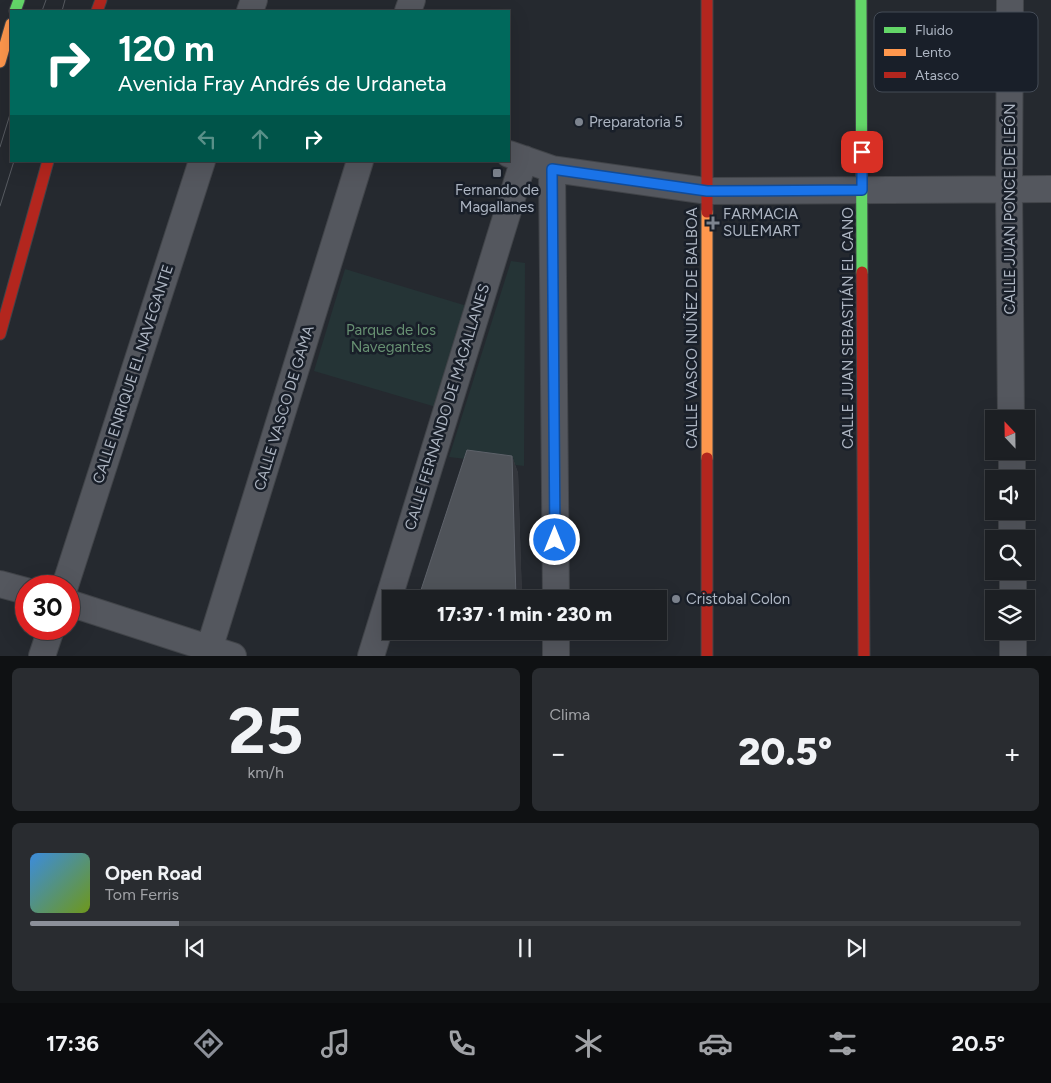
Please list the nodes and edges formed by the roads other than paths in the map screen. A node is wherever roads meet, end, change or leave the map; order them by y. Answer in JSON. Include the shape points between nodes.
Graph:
{"nodes":[{"id":1,"x":707,"y":0,"type":"edge"},
{"id":2,"x":861,"y":0,"type":"edge"},
{"id":3,"x":6,"y":35,"type":"edge"},
{"id":4,"x":0,"y":62,"type":"edge"},
{"id":5,"x":1010,"y":92,"type":"edge"},
{"id":6,"x":516,"y":157,"type":"edge"},
{"id":7,"x":48,"y":162,"type":"edge"},
{"id":8,"x":202,"y":162,"type":"edge"},
{"id":9,"x":360,"y":162,"type":"edge"},
{"id":10,"x":552,"y":169,"type":"junction"},
{"id":11,"x":1009,"y":189,"type":"junction"},
{"id":12,"x":1051,"y":189,"type":"edge"},
{"id":13,"x":862,"y":190,"type":"junction"},
{"id":14,"x":707,"y":191,"type":"junction"},
{"id":15,"x":0,"y":334,"type":"edge"},
{"id":16,"x":1011,"y":410,"type":"edge"},
{"id":17,"x":69,"y":575,"type":"edge"},
{"id":18,"x":0,"y":584,"type":"edge"},
{"id":19,"x":15,"y":588,"type":"edge"},
{"id":20,"x":556,"y":590,"type":"edge"},
{"id":21,"x":80,"y":607,"type":"edge"},
{"id":22,"x":47,"y":640,"type":"edge"},
{"id":23,"x":556,"y":640,"type":"edge"},
{"id":24,"x":1013,"y":640,"type":"edge"},
{"id":25,"x":216,"y":653,"type":"edge"},
{"id":26,"x":42,"y":656,"type":"edge"},
{"id":27,"x":371,"y":656,"type":"edge"},
{"id":28,"x":556,"y":656,"type":"edge"},
{"id":29,"x":707,"y":656,"type":"edge"},
{"id":30,"x":864,"y":656,"type":"edge"},
{"id":31,"x":1013,"y":656,"type":"edge"}],
"edges":[{"from":1,"to":14,"type":"street","name":"CALLE VASCO NUÑEZ DE BALBOA"},
{"from":2,"to":13,"type":"street","name":"CALLE JUAN SEBASTIÁN EL CANO"},
{"from":3,"to":4,"type":"street"},
{"from":5,"to":11,"type":"street","name":"CALLE JUAN PONCE DE LEÓN"},
{"from":6,"to":10,"type":"street"},
{"from":6,"to":27,"type":"street","name":"CALLE FERNANDO DE MAGALLANES"},
{"from":7,"to":15,"type":"street"},
{"from":8,"to":17,"type":"street","name":"CALLE ENRIQUE EL NAVEGANTE"},
{"from":9,"to":25,"type":"street","name":"CALLE VASCO DE GAMA"},
{"from":10,"to":14,"type":"street"},
{"from":10,"to":20,"type":"street"},
{"from":11,"to":12,"type":"street"},
{"from":11,"to":13,"type":"street"},
{"from":11,"to":16,"type":"street","name":"CALLE JUAN PONCE DE LEÓN"},
{"from":13,"to":14,"type":"street"},
{"from":13,"to":30,"type":"street","name":"CALLE JUAN SEBASTIÁN EL CANO"},
{"from":14,"to":29,"type":"street","name":"CALLE VASCO NUÑEZ DE BALBOA"},
{"from":18,"to":19,"type":"street"},
{"from":21,"to":25,"type":"street"},
{"from":22,"to":26,"type":"street"},
{"from":23,"to":28,"type":"street"},
{"from":24,"to":31,"type":"street"}]}
